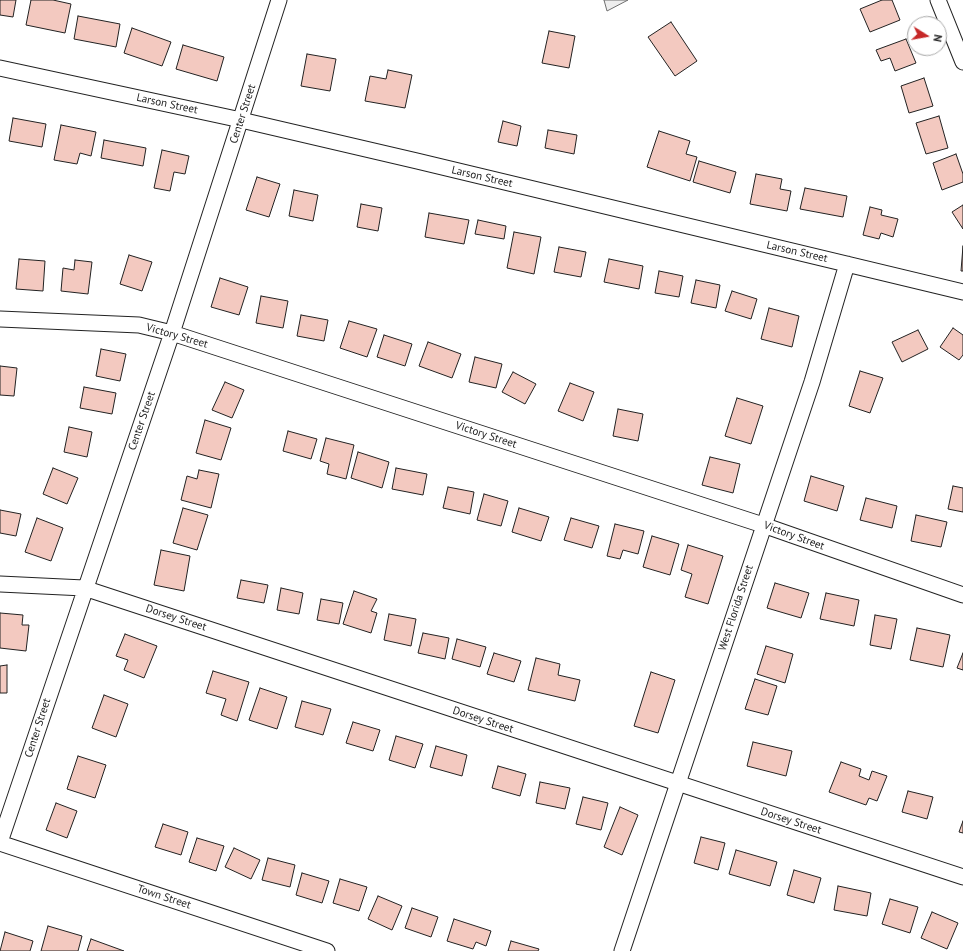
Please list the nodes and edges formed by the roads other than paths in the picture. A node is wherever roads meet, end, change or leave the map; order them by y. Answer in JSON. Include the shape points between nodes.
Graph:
{"nodes":[{"id":1,"x":279,"y":0,"type":"edge"},
{"id":2,"x":938,"y":0,"type":"edge"},
{"id":3,"x":963,"y":62,"type":"edge"},
{"id":4,"x":0,"y":68,"type":"edge"},
{"id":5,"x":241,"y":120,"type":"junction"},
{"id":6,"x":847,"y":264,"type":"junction"},
{"id":7,"x":963,"y":292,"type":"edge"},
{"id":8,"x":0,"y":319,"type":"edge"},
{"id":9,"x":172,"y":333,"type":"junction"},
{"id":10,"x":763,"y":524,"type":"junction"},
{"id":11,"x":0,"y":584,"type":"edge"},
{"id":12,"x":84,"y":588,"type":"junction"},
{"id":13,"x":963,"y":595,"type":"edge"},
{"id":14,"x":678,"y":784,"type":"junction"},
{"id":15,"x":0,"y":842,"type":"edge"},
{"id":16,"x":963,"y":877,"type":"edge"},
{"id":17,"x":327,"y":951,"type":"edge"},
{"id":18,"x":622,"y":951,"type":"edge"}],
"edges":[{"from":1,"to":5,"type":"street","name":"Center Street"},
{"from":2,"to":3,"type":"street"},
{"from":4,"to":5,"type":"street","name":"Larson Street"},
{"from":5,"to":6,"type":"street","name":"Larson Street"},
{"from":5,"to":9,"type":"street","name":"Center Street"},
{"from":6,"to":7,"type":"street","name":"Larson Street"},
{"from":6,"to":10,"type":"street","name":"West Florida Street","via":[[812,382]]},
{"from":8,"to":9,"type":"street","name":"Victory Street","via":[[139,325]]},
{"from":9,"to":10,"type":"street","name":"Victory Street"},
{"from":9,"to":12,"type":"street","name":"Center Street"},
{"from":10,"to":13,"type":"street","name":"Victory Street"},
{"from":10,"to":14,"type":"street","name":"West Florida Street"},
{"from":11,"to":12,"type":"street","name":"Dorsey Street"},
{"from":12,"to":14,"type":"street","name":"Dorsey Street"},
{"from":12,"to":15,"type":"street","name":"Center Street"},
{"from":14,"to":16,"type":"street","name":"Dorsey Street"},
{"from":14,"to":18,"type":"street","name":"West Florida Street"},
{"from":15,"to":17,"type":"street","name":"Town Street"}]}
